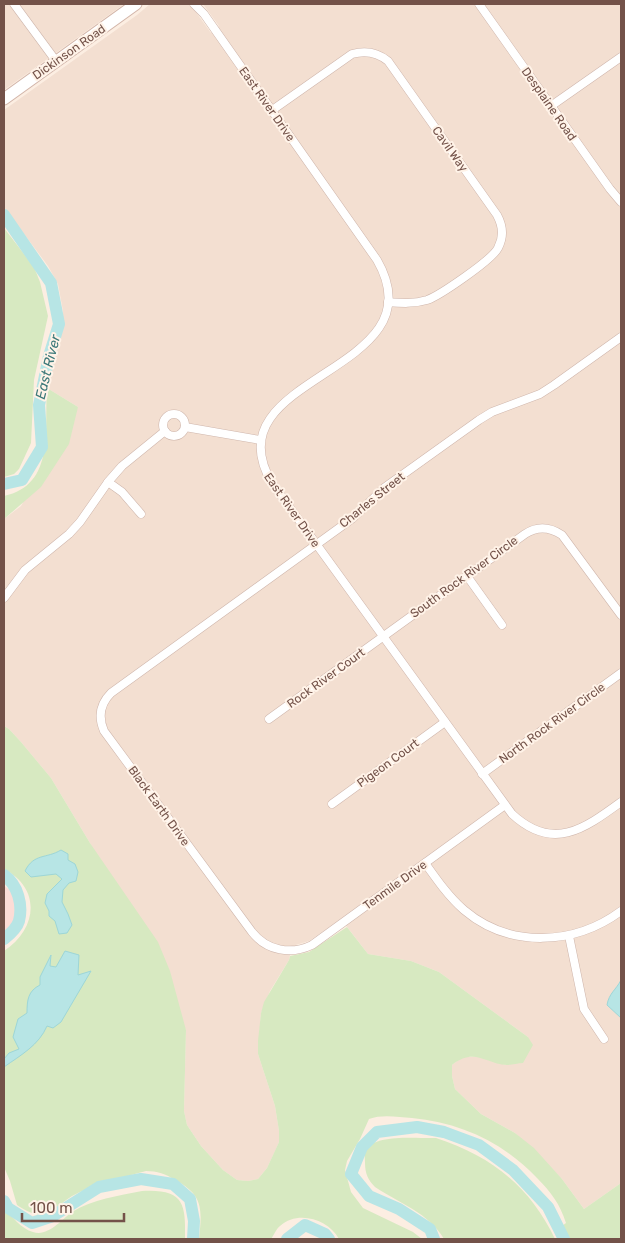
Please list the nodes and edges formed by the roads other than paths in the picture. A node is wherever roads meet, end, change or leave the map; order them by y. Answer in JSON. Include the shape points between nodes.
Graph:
{"nodes":[{"id":1,"x":14,"y":4,"type":"edge"},
{"id":2,"x":139,"y":4,"type":"edge"},
{"id":3,"x":194,"y":4,"type":"edge"},
{"id":4,"x":198,"y":4,"type":"edge"},
{"id":5,"x":479,"y":4,"type":"edge"},
{"id":6,"x":204,"y":14,"type":"junction"},
{"id":7,"x":621,"y":57,"type":"edge"},
{"id":8,"x":56,"y":62,"type":"junction"},
{"id":9,"x":4,"y":99,"type":"edge"},
{"id":10,"x":551,"y":106,"type":"junction"},
{"id":11,"x":271,"y":111,"type":"junction"},
{"id":12,"x":621,"y":202,"type":"edge"},
{"id":13,"x":388,"y":302,"type":"junction"},
{"id":14,"x":621,"y":337,"type":"edge"},
{"id":15,"x":185,"y":427,"type":"junction"},
{"id":16,"x":165,"y":431,"type":"junction"},
{"id":17,"x":260,"y":440,"type":"junction"},
{"id":18,"x":108,"y":482,"type":"junction"},
{"id":19,"x":141,"y":514,"type":"dead end"},
{"id":20,"x":316,"y":544,"type":"junction"},
{"id":21,"x":467,"y":576,"type":"junction"},
{"id":22,"x":4,"y":598,"type":"edge"},
{"id":23,"x":621,"y":616,"type":"edge"},
{"id":24,"x":502,"y":625,"type":"dead end"},
{"id":25,"x":383,"y":636,"type":"junction"},
{"id":26,"x":155,"y":661,"type":"joint"},
{"id":27,"x":621,"y":673,"type":"edge"},
{"id":28,"x":269,"y":719,"type":"dead end"},
{"id":29,"x":445,"y":722,"type":"junction"},
{"id":30,"x":482,"y":774,"type":"junction"},
{"id":31,"x":621,"y":802,"type":"edge"},
{"id":32,"x":332,"y":804,"type":"dead end"},
{"id":33,"x":505,"y":805,"type":"junction"},
{"id":34,"x":425,"y":863,"type":"junction"},
{"id":35,"x":621,"y":911,"type":"edge"},
{"id":36,"x":569,"y":936,"type":"junction"},
{"id":37,"x":279,"y":950,"type":"joint"},
{"id":38,"x":604,"y":1039,"type":"dead end"}],
"edges":[{"from":1,"to":8,"type":"street"},
{"from":2,"to":8,"type":"street","name":"Dickinson Road"},
{"from":3,"to":6,"type":"street","name":"East River Drive"},
{"from":4,"to":6,"type":"street","name":"East River Drive"},
{"from":5,"to":10,"type":"street","name":"Desplaine Road"},
{"from":6,"to":11,"type":"street","name":"East River Drive"},
{"from":7,"to":10,"type":"street"},
{"from":8,"to":9,"type":"street","name":"Dickinson Road"},
{"from":10,"to":12,"type":"street","name":"Desplaine Road"},
{"from":11,"to":13,"type":"street","name":"East River Drive","via":[[377,260],[386,280]]},
{"from":11,"to":13,"type":"street","name":"Cavil Way","via":[[352,54],[364,51],[377,54],[388,61],[497,215],[502,236],[492,257],[429,300],[408,304]]},
{"from":13,"to":17,"type":"street","name":"East River Drive","via":[[382,323],[369,341],[275,410],[264,426]]},
{"from":14,"to":20,"type":"street","name":"Charles Street","via":[[554,386],[479,420],[384,488],[353,518]]},
{"from":15,"to":16,"type":"street","via":[[181,434],[173,436]]},
{"from":15,"to":16,"type":"street","via":[[179,414],[172,414],[163,425]]},
{"from":15,"to":17,"type":"street"},
{"from":16,"to":18,"type":"street","via":[[122,466]]},
{"from":17,"to":20,"type":"street","name":"East River Drive","via":[[264,470]]},
{"from":18,"to":19,"type":"street","via":[[122,492]]},
{"from":18,"to":22,"type":"street","via":[[80,522],[25,570]]},
{"from":20,"to":25,"type":"street","name":"East River Drive"},
{"from":20,"to":26,"type":"street","name":"Charles Street"},
{"from":21,"to":23,"type":"street","name":"South Rock River Circle","via":[[529,532],[550,529],[568,541]]},
{"from":21,"to":24,"type":"street"},
{"from":21,"to":25,"type":"street","name":"South Rock River Circle"},
{"from":25,"to":28,"type":"street","name":"Rock River Court"},
{"from":25,"to":29,"type":"street","name":"East River Drive"},
{"from":26,"to":37,"type":"street","name":"Black Earth Drive","via":[[107,697],[100,713],[104,732],[252,932],[262,942]]},
{"from":27,"to":30,"type":"street","name":"North Rock River Circle"},
{"from":29,"to":30,"type":"street","name":"East River Drive"},
{"from":29,"to":32,"type":"street","name":"Pigeon Court"},
{"from":30,"to":33,"type":"street","name":"East River Drive"},
{"from":31,"to":33,"type":"street","name":"East River Drive","via":[[588,826],[560,834],[527,826]]},
{"from":33,"to":34,"type":"street","name":"Tenmile Drive"},
{"from":34,"to":36,"type":"street","via":[[454,900],[487,925],[530,938]]},
{"from":34,"to":37,"type":"street","name":"Tenmile Drive","via":[[312,945],[292,951]]},
{"from":35,"to":36,"type":"street","via":[[600,925]]},
{"from":36,"to":38,"type":"street","via":[[584,1010]]}]}
